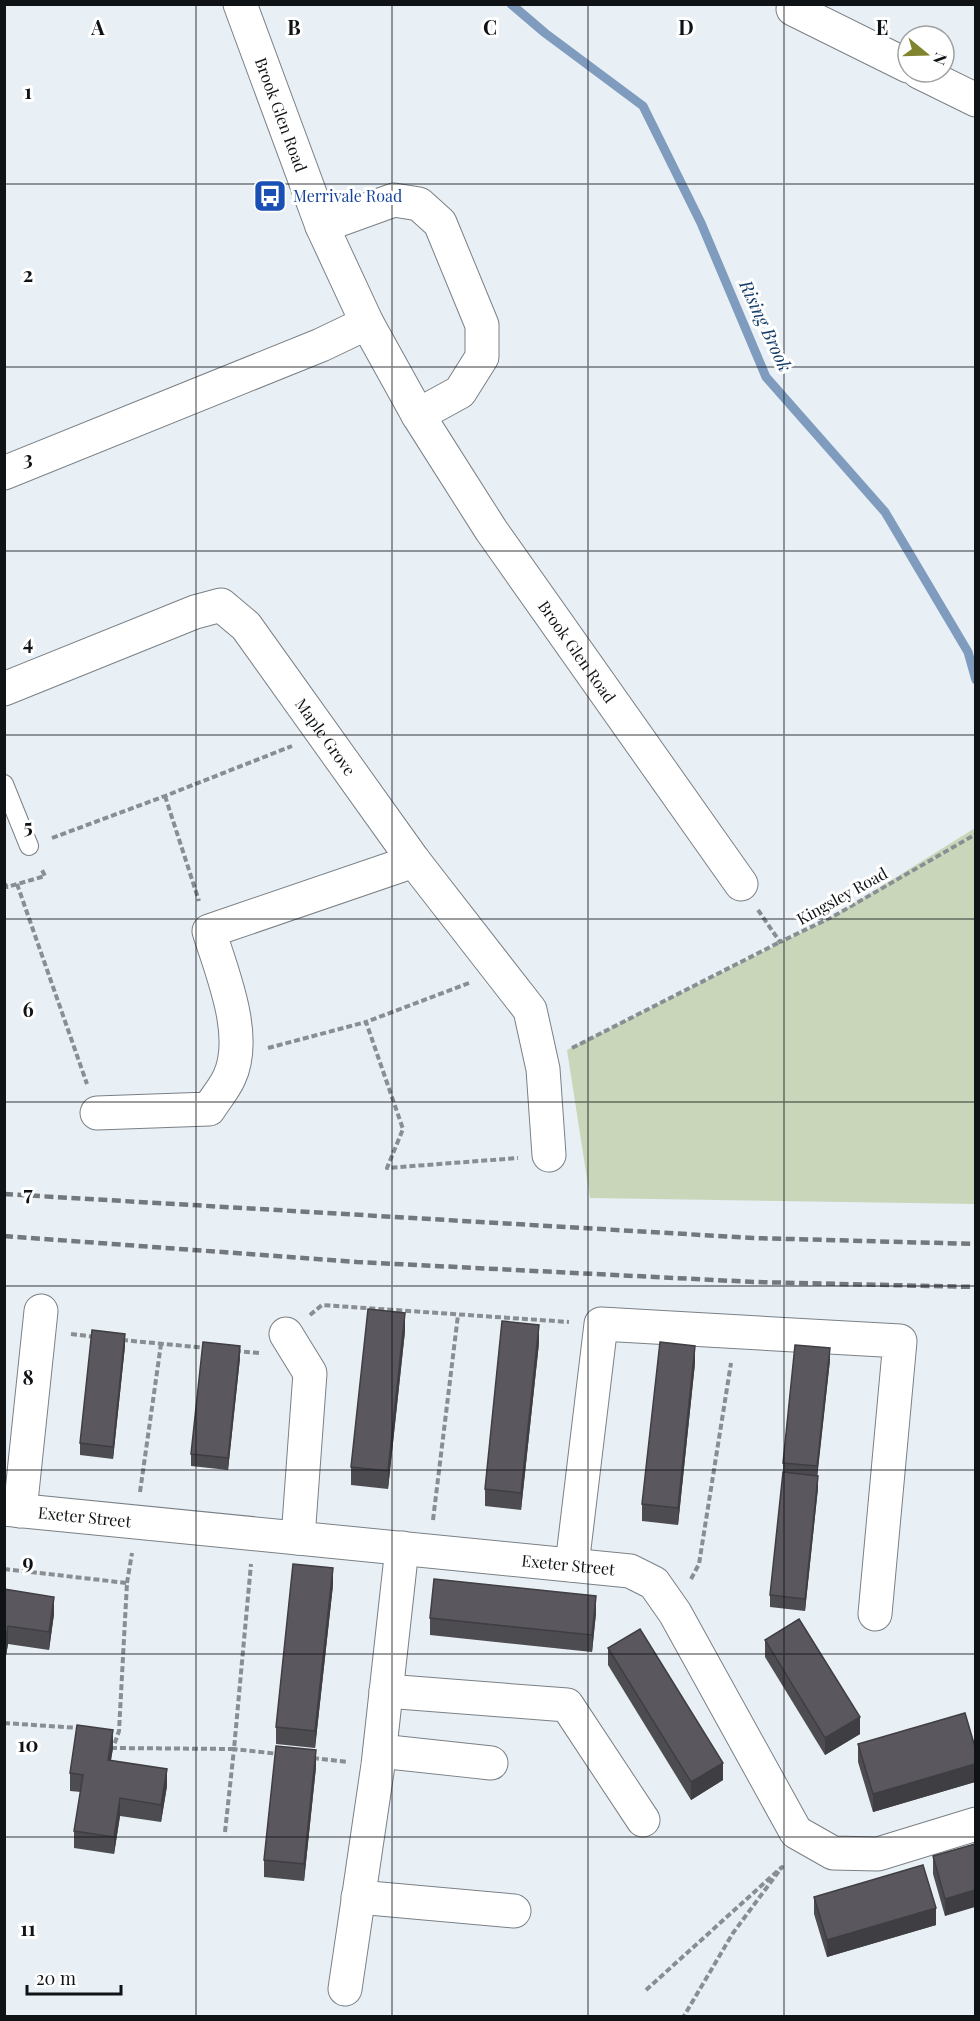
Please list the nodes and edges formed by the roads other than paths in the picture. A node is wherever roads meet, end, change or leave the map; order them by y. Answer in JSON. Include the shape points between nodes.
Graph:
{"nodes":[{"id":1,"x":240,"y":4,"type":"edge"},
{"id":2,"x":793,"y":9,"type":"dead end"},
{"id":3,"x":896,"y":60,"type":"edge"},
{"id":4,"x":943,"y":84,"type":"edge"},
{"id":5,"x":975,"y":100,"type":"edge"},
{"id":6,"x":322,"y":226,"type":"junction"},
{"id":7,"x":367,"y":323,"type":"junction"},
{"id":8,"x":418,"y":415,"type":"junction"},
{"id":9,"x":4,"y":473,"type":"edge"},
{"id":10,"x":4,"y":689,"type":"edge"},
{"id":11,"x":4,"y":784,"type":"edge"},
{"id":12,"x":29,"y":846,"type":"road end"},
{"id":13,"x":414,"y":861,"type":"junction"},
{"id":14,"x":741,"y":884,"type":"road end"},
{"id":15,"x":97,"y":1113,"type":"road end"},
{"id":16,"x":549,"y":1155,"type":"road end"},
{"id":17,"x":40,"y":1321,"type":"road end"},
{"id":18,"x":293,"y":1346,"type":"road end"},
{"id":19,"x":12,"y":1510,"type":"edge"},
{"id":20,"x":298,"y":1538,"type":"junction"},
{"id":21,"x":416,"y":1550,"type":"junction"},
{"id":22,"x":572,"y":1565,"type":"junction"},
{"id":23,"x":875,"y":1614,"type":"dead end"},
{"id":24,"x":386,"y":1691,"type":"junction"},
{"id":25,"x":379,"y":1758,"type":"junction"},
{"id":26,"x":491,"y":1763,"type":"dead end"},
{"id":27,"x":643,"y":1820,"type":"dead end"},
{"id":28,"x":975,"y":1824,"type":"edge"},
{"id":29,"x":358,"y":1897,"type":"junction"},
{"id":30,"x":514,"y":1911,"type":"dead end"},
{"id":31,"x":345,"y":1989,"type":"dead end"}],
"edges":[{"from":1,"to":6,"type":"street","name":"Brook Glen Road"},
{"from":2,"to":3,"type":"street"},
{"from":4,"to":5,"type":"street"},
{"from":6,"to":7,"type":"street","name":"Brook Glen Road"},
{"from":6,"to":8,"type":"street","via":[[394,200],[419,204],[440,223],[482,325],[482,357],[460,392]]},
{"from":7,"to":8,"type":"street","name":"Brook Glen Road"},
{"from":7,"to":9,"type":"street"},
{"from":8,"to":14,"type":"street","name":"Brook Glen Road","via":[[491,530]]},
{"from":10,"to":13,"type":"street","name":"Maple Grove","via":[[221,605],[246,626]]},
{"from":11,"to":12,"type":"lane"},
{"from":13,"to":15,"type":"street","via":[[209,930],[236,1030],[229,1078],[209,1109]]},
{"from":13,"to":16,"type":"street","name":"Maple Grove","via":[[530,1010],[543,1069]]},
{"from":17,"to":19,"type":"street"},
{"from":18,"to":20,"type":"street","via":[[310,1373]]},
{"from":19,"to":20,"type":"street","name":"Exeter Street"},
{"from":20,"to":21,"type":"street","name":"Exeter Street"},
{"from":21,"to":22,"type":"street","name":"Exeter Street"},
{"from":21,"to":24,"type":"street"},
{"from":22,"to":23,"type":"street","via":[[601,1324],[900,1341]]},
{"from":22,"to":28,"type":"street","name":"Exeter Street","via":[[630,1571],[654,1583],[675,1613],[796,1832],[833,1853],[878,1854]]},
{"from":24,"to":25,"type":"street"},
{"from":24,"to":27,"type":"street","via":[[567,1705]]},
{"from":25,"to":26,"type":"street"},
{"from":25,"to":29,"type":"street"},
{"from":29,"to":30,"type":"street"},
{"from":29,"to":31,"type":"street"}]}
